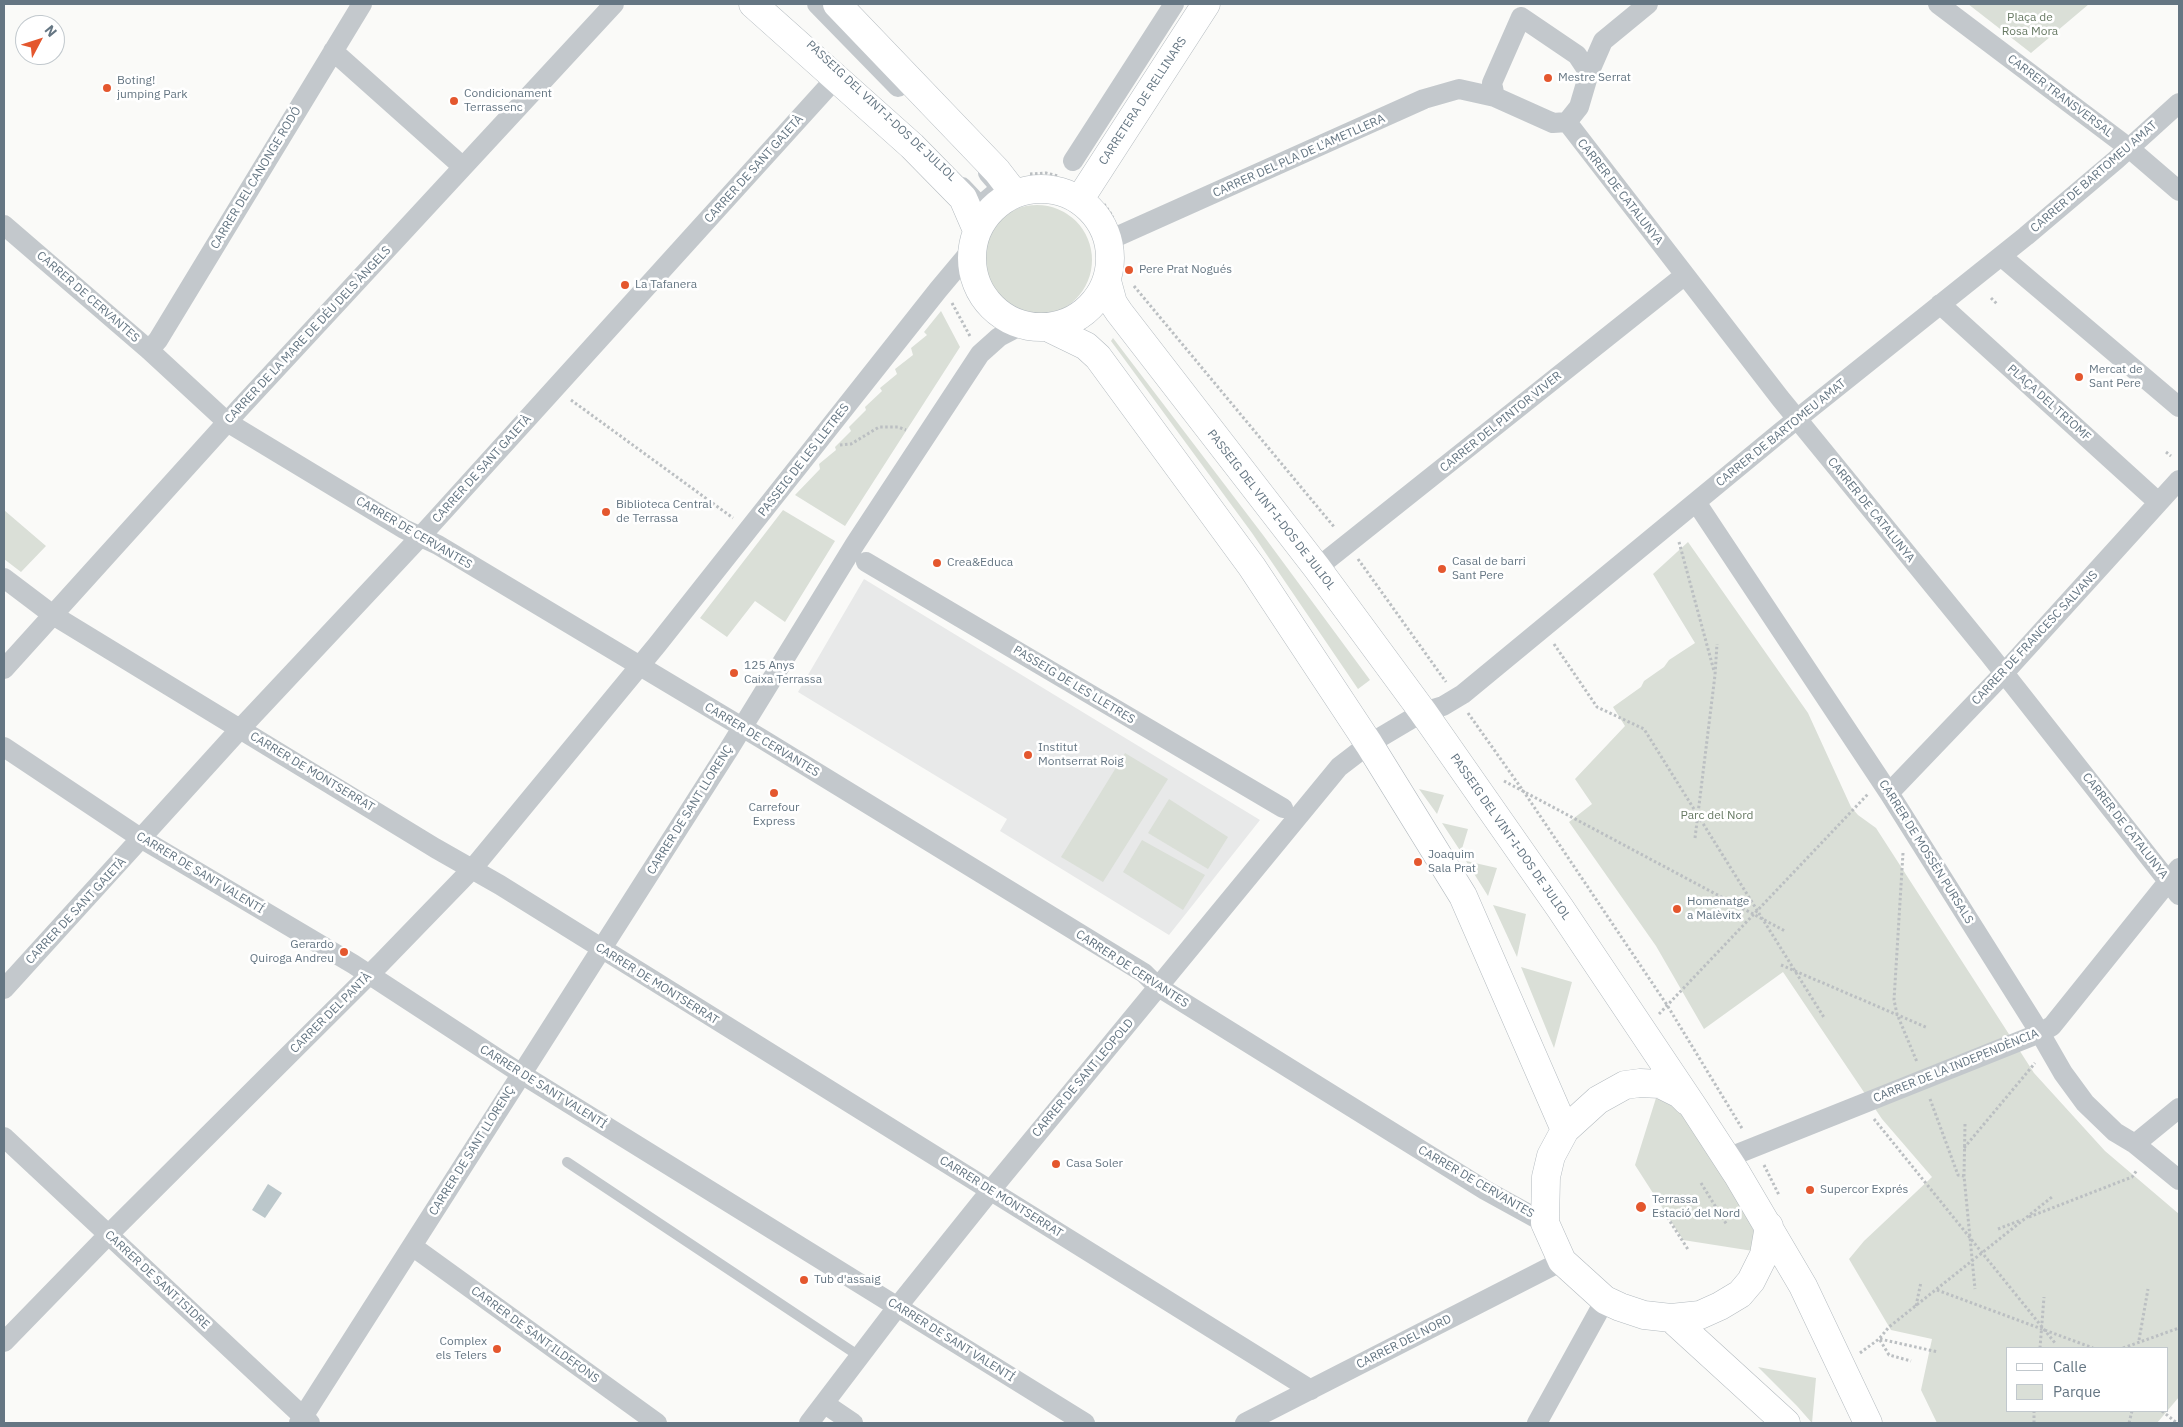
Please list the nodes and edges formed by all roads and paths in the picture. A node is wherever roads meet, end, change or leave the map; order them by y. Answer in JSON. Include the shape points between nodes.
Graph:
{"nodes":[{"id":1,"x":362,"y":4,"type":"edge"},
{"id":2,"x":614,"y":4,"type":"edge"},
{"id":3,"x":753,"y":4,"type":"edge"},
{"id":4,"x":764,"y":4,"type":"edge"},
{"id":5,"x":816,"y":4,"type":"edge"},
{"id":6,"x":837,"y":4,"type":"edge"},
{"id":7,"x":1206,"y":4,"type":"edge"},
{"id":8,"x":1648,"y":4,"type":"edge"},
{"id":9,"x":1938,"y":4,"type":"edge"},
{"id":10,"x":1172,"y":8,"type":"edge"},
{"id":11,"x":1514,"y":11,"type":"edge"},
{"id":12,"x":333,"y":51,"type":"junction"},
{"id":13,"x":1589,"y":74,"type":"junction"},
{"id":14,"x":836,"y":79,"type":"junction"},
{"id":15,"x":1495,"y":97,"type":"junction"},
{"id":16,"x":2179,"y":103,"type":"edge"},
{"id":17,"x":1566,"y":122,"type":"junction"},
{"id":18,"x":2129,"y":148,"type":"junction"},
{"id":19,"x":1074,"y":161,"type":"dead end"},
{"id":20,"x":463,"y":167,"type":"junction"},
{"id":21,"x":2179,"y":191,"type":"edge"},
{"id":22,"x":1014,"y":193,"type":"junction"},
{"id":23,"x":1080,"y":199,"type":"junction"},
{"id":24,"x":4,"y":225,"type":"edge"},
{"id":25,"x":973,"y":241,"type":"junction"},
{"id":26,"x":1107,"y":241,"type":"junction"},
{"id":27,"x":2001,"y":256,"type":"junction"},
{"id":28,"x":1685,"y":275,"type":"junction"},
{"id":29,"x":1107,"y":281,"type":"junction"},
{"id":30,"x":1991,"y":298,"type":"dead end"},
{"id":31,"x":1940,"y":304,"type":"junction"},
{"id":32,"x":1997,"y":304,"type":"dead end"},
{"id":33,"x":1020,"y":326,"type":"junction"},
{"id":34,"x":1051,"y":329,"type":"junction"},
{"id":35,"x":149,"y":350,"type":"junction"},
{"id":36,"x":569,"y":399,"type":"dead end"},
{"id":37,"x":2179,"y":407,"type":"edge"},
{"id":38,"x":1797,"y":419,"type":"junction"},
{"id":39,"x":227,"y":422,"type":"junction"},
{"id":40,"x":906,"y":430,"type":"dead end"},
{"id":41,"x":837,"y":445,"type":"dead end"},
{"id":42,"x":2166,"y":452,"type":"dead end"},
{"id":43,"x":2171,"y":456,"type":"dead end"},
{"id":44,"x":2179,"y":480,"type":"edge"},
{"id":45,"x":1696,"y":502,"type":"junction"},
{"id":46,"x":2158,"y":502,"type":"junction"},
{"id":47,"x":739,"y":523,"type":"dead end"},
{"id":48,"x":421,"y":536,"type":"junction"},
{"id":49,"x":1678,"y":539,"type":"dead end"},
{"id":50,"x":866,"y":562,"type":"dead end"},
{"id":51,"x":1317,"y":568,"type":"junction"},
{"id":52,"x":4,"y":578,"type":"edge"},
{"id":53,"x":53,"y":615,"type":"junction"},
{"id":54,"x":1553,"y":642,"type":"dead end"},
{"id":55,"x":1717,"y":644,"type":"dead end"},
{"id":56,"x":638,"y":667,"type":"junction"},
{"id":57,"x":4,"y":670,"type":"edge"},
{"id":58,"x":2004,"y":673,"type":"junction"},
{"id":59,"x":1715,"y":675,"type":"junction"},
{"id":60,"x":1423,"y":712,"type":"junction"},
{"id":61,"x":742,"y":728,"type":"junction"},
{"id":62,"x":240,"y":729,"type":"junction"},
{"id":63,"x":1370,"y":744,"type":"junction"},
{"id":64,"x":4,"y":748,"type":"edge"},
{"id":65,"x":1504,"y":781,"type":"dead end"},
{"id":66,"x":1879,"y":792,"type":"junction"},
{"id":67,"x":1283,"y":808,"type":"dead end"},
{"id":68,"x":1698,"y":816,"type":"junction"},
{"id":69,"x":1695,"y":838,"type":"dead end"},
{"id":70,"x":142,"y":839,"type":"junction"},
{"id":71,"x":1903,"y":844,"type":"dead end"},
{"id":72,"x":473,"y":868,"type":"junction"},
{"id":73,"x":2176,"y":882,"type":"edge"},
{"id":74,"x":1756,"y":912,"type":"junction"},
{"id":75,"x":1761,"y":918,"type":"junction"},
{"id":76,"x":1785,"y":931,"type":"dead end"},
{"id":77,"x":602,"y":949,"type":"junction"},
{"id":78,"x":1781,"y":966,"type":"dead end"},
{"id":79,"x":1795,"y":972,"type":"junction"},
{"id":80,"x":369,"y":975,"type":"junction"},
{"id":81,"x":1157,"y":986,"type":"junction"},
{"id":82,"x":4,"y":989,"type":"edge"},
{"id":83,"x":1659,"y":1014,"type":"dead end"},
{"id":84,"x":1897,"y":1014,"type":"junction"},
{"id":85,"x":1825,"y":1019,"type":"dead end"},
{"id":86,"x":1928,"y":1028,"type":"dead end"},
{"id":87,"x":2040,"y":1033,"type":"junction"},
{"id":88,"x":2039,"y":1056,"type":"dead end"},
{"id":89,"x":520,"y":1073,"type":"junction"},
{"id":90,"x":1923,"y":1080,"type":"junction"},
{"id":91,"x":1694,"y":1108,"type":"junction"},
{"id":92,"x":2179,"y":1108,"type":"edge"},
{"id":93,"x":1872,"y":1117,"type":"dead end"},
{"id":94,"x":1965,"y":1124,"type":"dead end"},
{"id":95,"x":1565,"y":1130,"type":"junction"},
{"id":96,"x":4,"y":1137,"type":"edge"},
{"id":97,"x":2136,"y":1144,"type":"junction"},
{"id":98,"x":1963,"y":1149,"type":"junction"},
{"id":99,"x":1727,"y":1158,"type":"junction"},
{"id":100,"x":567,"y":1162,"type":"dead end"},
{"id":101,"x":2139,"y":1168,"type":"dead end"},
{"id":102,"x":1964,"y":1176,"type":"junction"},
{"id":103,"x":2179,"y":1180,"type":"edge"},
{"id":104,"x":1701,"y":1184,"type":"dead end"},
{"id":105,"x":990,"y":1190,"type":"junction"},
{"id":106,"x":2052,"y":1197,"type":"dead end"},
{"id":107,"x":1662,"y":1209,"type":"dead end"},
{"id":108,"x":2025,"y":1219,"type":"junction"},
{"id":109,"x":1546,"y":1223,"type":"junction"},
{"id":110,"x":1727,"y":1225,"type":"dead end"},
{"id":111,"x":1768,"y":1226,"type":"junction"},
{"id":112,"x":1998,"y":1229,"type":"dead end"},
{"id":113,"x":110,"y":1235,"type":"junction"},
{"id":114,"x":1970,"y":1238,"type":"junction"},
{"id":115,"x":412,"y":1246,"type":"junction"},
{"id":116,"x":1689,"y":1250,"type":"dead end"},
{"id":117,"x":1983,"y":1254,"type":"junction"},
{"id":118,"x":1562,"y":1261,"type":"junction"},
{"id":119,"x":1972,"y":1262,"type":"junction"},
{"id":120,"x":1921,"y":1282,"type":"dead end"},
{"id":121,"x":1975,"y":1289,"type":"dead end"},
{"id":122,"x":2148,"y":1289,"type":"dead end"},
{"id":123,"x":1936,"y":1290,"type":"junction"},
{"id":124,"x":2044,"y":1297,"type":"dead end"},
{"id":125,"x":1605,"y":1300,"type":"junction"},
{"id":126,"x":898,"y":1306,"type":"junction"},
{"id":127,"x":1915,"y":1307,"type":"junction"},
{"id":128,"x":1671,"y":1318,"type":"junction"},
{"id":129,"x":2179,"y":1328,"type":"edge"},
{"id":130,"x":2043,"y":1329,"type":"junction"},
{"id":131,"x":1879,"y":1339,"type":"junction"},
{"id":132,"x":2139,"y":1340,"type":"dead end"},
{"id":133,"x":4,"y":1342,"type":"edge"},
{"id":134,"x":2055,"y":1343,"type":"dead end"},
{"id":135,"x":2040,"y":1347,"type":"edge"},
{"id":136,"x":2087,"y":1347,"type":"edge"},
{"id":137,"x":2126,"y":1347,"type":"edge"},
{"id":138,"x":1938,"y":1352,"type":"dead end"},
{"id":139,"x":862,"y":1354,"type":"junction"},
{"id":140,"x":1855,"y":1356,"type":"dead end"},
{"id":141,"x":1911,"y":1361,"type":"dead end"},
{"id":142,"x":1311,"y":1390,"type":"junction"},
{"id":143,"x":825,"y":1404,"type":"junction"},
{"id":144,"x":2163,"y":1412,"type":"edge"},
{"id":145,"x":304,"y":1421,"type":"edge"},
{"id":146,"x":657,"y":1423,"type":"edge"},
{"id":147,"x":810,"y":1423,"type":"edge"},
{"id":148,"x":852,"y":1423,"type":"edge"},
{"id":149,"x":1085,"y":1423,"type":"edge"},
{"id":150,"x":1245,"y":1423,"type":"edge"},
{"id":151,"x":1537,"y":1423,"type":"edge"},
{"id":152,"x":1786,"y":1423,"type":"edge"},
{"id":153,"x":1868,"y":1423,"type":"edge"},
{"id":154,"x":2177,"y":1423,"type":"edge"}],
"edges":[{"from":1,"to":12,"type":"street","name":"CARRER DEL CANONGE RODÓ"},
{"from":2,"to":20,"type":"street","name":"CARRER DE LA MARE DE DÉU DELS ÀNGELS"},
{"from":3,"to":14,"type":"street","name":"PASSEIG DEL VINT-I-DOS DE JULIOL"},
{"from":4,"to":5,"type":"street","name":"PASSEIG DEL VINT-I-DOS DE JULIOL","via":[[917,141],[978,205],[998,192],[1001,188],[981,164],[977,167]]},
{"from":6,"to":22,"type":"street","via":[[997,171]]},
{"from":7,"to":10,"type":"street","name":"CARRETERA DE RELLINARS"},
{"from":7,"to":23,"type":"street","name":"CARRETERA DE RELLINARS"},
{"from":8,"to":13,"type":"street","via":[[1603,41]]},
{"from":9,"to":18,"type":"street","name":"CARRER TRANSVERSAL"},
{"from":10,"to":19,"type":"street","name":"CARRETERA DE RELLINARS"},
{"from":11,"to":13,"type":"street","via":[[1577,55]]},
{"from":11,"to":15,"type":"street","via":[[1492,84]]},
{"from":12,"to":20,"type":"street"},
{"from":12,"to":35,"type":"street","name":"CARRER DEL CANONGE RODÓ"},
{"from":13,"to":17,"type":"street","via":[[1579,107]]},
{"from":14,"to":25,"type":"street","name":"PASSEIG DEL VINT-I-DOS DE JULIOL","via":[[912,146],[963,198]]},
{"from":14,"to":48,"type":"street","name":"CARRER DE SANT GAIETÀ"},
{"from":15,"to":17,"type":"street","name":"CARRER DEL PLA DE L'AMETLLERA","via":[[1553,123]]},
{"from":15,"to":26,"type":"street","name":"CARRER DEL PLA DE L'AMETLLERA","via":[[1459,89],[1424,99]]},
{"from":16,"to":18,"type":"street","name":"CARRER DE BARTOMEU AMAT"},
{"from":17,"to":28,"type":"street","name":"CARRER DE CATALUNYA"},
{"from":18,"to":21,"type":"street","name":"CARRER TRANSVERSAL"},
{"from":18,"to":27,"type":"street","name":"CARRER DE BARTOMEU AMAT"},
{"from":20,"to":39,"type":"street","name":"CARRER DE LA MARE DE DÉU DELS ÀNGELS"},
{"from":22,"to":23,"type":"street","via":[[1042,188]]},
{"from":22,"to":25,"type":"street","via":[[994,205]]},
{"from":23,"to":26,"type":"street","via":[[1100,222]]},
{"from":24,"to":35,"type":"street","name":"CARRER DE CERVANTES"},
{"from":25,"to":33,"type":"street","via":[[978,287],[994,310]]},
{"from":25,"to":56,"type":"street","name":"PASSEIG DE LES LLETRES","via":[[938,290]]},
{"from":26,"to":29,"type":"street"},
{"from":27,"to":31,"type":"street","name":"CARRER DE BARTOMEU AMAT"},
{"from":27,"to":37,"type":"street"},
{"from":28,"to":38,"type":"street","name":"CARRER DE CATALUNYA"},
{"from":28,"to":51,"type":"street","name":"CARRER DEL PINTOR VIVER"},
{"from":29,"to":34,"type":"street","via":[[1093,305],[1074,321]]},
{"from":29,"to":51,"type":"street","name":"PASSEIG DEL VINT-I-DOS DE JULIOL","via":[[1119,312]]},
{"from":30,"to":32,"type":"path"},
{"from":31,"to":38,"type":"street","name":"CARRER DE BARTOMEU AMAT"},
{"from":31,"to":46,"type":"street","name":"PLAÇA DEL TRIOMF"},
{"from":33,"to":34,"type":"street"},
{"from":33,"to":61,"type":"street","via":[[980,354],[855,544]]},
{"from":34,"to":63,"type":"street","via":[[1086,346],[1098,357],[1252,567]]},
{"from":35,"to":39,"type":"street","name":"CARRER DE CERVANTES"},
{"from":36,"to":47,"type":"path"},
{"from":38,"to":45,"type":"street","name":"CARRER DE BARTOMEU AMAT"},
{"from":38,"to":58,"type":"street","name":"CARRER DE CATALUNYA"},
{"from":39,"to":48,"type":"street","name":"CARRER DE CERVANTES","via":[[404,529]]},
{"from":39,"to":53,"type":"street","name":"CARRER DE LA MARE DE DÉU DELS ÀNGELS"},
{"from":40,"to":41,"type":"path","via":[[879,427],[851,444]]},
{"from":42,"to":43,"type":"path"},
{"from":44,"to":46,"type":"street","name":"CARRER DE FRANCESC SALVANS"},
{"from":45,"to":60,"type":"street","name":"CARRER DE BARTOMEU AMAT","via":[[1463,694],[1443,706]]},
{"from":45,"to":66,"type":"street","name":"CARRER DE MOSSÈN PURSALS"},
{"from":46,"to":58,"type":"street","name":"CARRER DE FRANCESC SALVANS"},
{"from":48,"to":56,"type":"street","name":"CARRER DE CERVANTES"},
{"from":48,"to":62,"type":"street","name":"CARRER DE SANT GAIETÀ"},
{"from":49,"to":59,"type":"path"},
{"from":50,"to":67,"type":"street","name":"PASSEIG DE LES LLETRES"},
{"from":51,"to":60,"type":"street","name":"PASSEIG DEL VINT-I-DOS DE JULIOL"},
{"from":52,"to":53,"type":"street","name":"CARRER DE MONTSERRAT"},
{"from":53,"to":57,"type":"street","name":"CARRER DE LA MARE DE DÉU DELS ÀNGELS"},
{"from":53,"to":62,"type":"street","name":"CARRER DE MONTSERRAT"},
{"from":54,"to":68,"type":"path","via":[[1598,707],[1644,729]]},
{"from":55,"to":59,"type":"path"},
{"from":56,"to":61,"type":"street","name":"CARRER DE CERVANTES"},
{"from":56,"to":72,"type":"street","name":"CARRER DEL PANTÀ"},
{"from":58,"to":66,"type":"street","name":"CARRER DE FRANCESC SALVANS"},
{"from":58,"to":73,"type":"street","name":"CARRER DE CATALUNYA"},
{"from":59,"to":68,"type":"path"},
{"from":60,"to":63,"type":"street","name":"CARRER DE BARTOMEU AMAT"},
{"from":60,"to":91,"type":"street","name":"PASSEIG DEL VINT-I-DOS DE JULIOL"},
{"from":61,"to":77,"type":"street","name":"CARRER DE SANT LLORENÇ"},
{"from":61,"to":81,"type":"street","name":"CARRER DE CERVANTES","via":[[1144,973]]},
{"from":62,"to":70,"type":"street","name":"CARRER DE SANT GAIETÀ"},
{"from":62,"to":72,"type":"street","name":"CARRER DE MONTSERRAT"},
{"from":63,"to":81,"type":"street","name":"CARRER DE SANT LEOPOLD","via":[[1339,767]]},
{"from":63,"to":95,"type":"street","via":[[1463,896]]},
{"from":64,"to":70,"type":"street","name":"CARRER DE SANT VALENTÍ"},
{"from":65,"to":74,"type":"path"},
{"from":66,"to":74,"type":"path"},
{"from":66,"to":87,"type":"street","name":"CARRER DE MOSSÈN PURSALS"},
{"from":68,"to":69,"type":"path"},
{"from":68,"to":74,"type":"path"},
{"from":70,"to":80,"type":"street","name":"CARRER DE SANT VALENTÍ"},
{"from":70,"to":82,"type":"street","name":"CARRER DE SANT GAIETÀ"},
{"from":71,"to":84,"type":"path","via":[[1894,1000]]},
{"from":72,"to":77,"type":"street","name":"CARRER DE MONTSERRAT"},
{"from":72,"to":80,"type":"street","name":"CARRER DEL PANTÀ"},
{"from":73,"to":87,"type":"street","name":"CARRER DE LA INDEPENDÈNCIA","via":[[2052,1026]]},
{"from":74,"to":75,"type":"path"},
{"from":74,"to":83,"type":"path"},
{"from":75,"to":76,"type":"path"},
{"from":75,"to":79,"type":"path"},
{"from":77,"to":89,"type":"street","name":"CARRER DE SANT LLORENÇ"},
{"from":77,"to":105,"type":"street","name":"CARRER DE MONTSERRAT"},
{"from":78,"to":79,"type":"path"},
{"from":79,"to":84,"type":"path"},
{"from":79,"to":85,"type":"path"},
{"from":80,"to":89,"type":"street","name":"CARRER DE SANT VALENTÍ"},
{"from":80,"to":113,"type":"street","name":"CARRER DEL PANTÀ"},
{"from":81,"to":105,"type":"street","name":"CARRER DE SANT LEOPOLD"},
{"from":81,"to":109,"type":"street","name":"CARRER DE CERVANTES","via":[[1485,1190]]},
{"from":84,"to":86,"type":"path"},
{"from":84,"to":90,"type":"path"},
{"from":87,"to":90,"type":"street","name":"CARRER DE LA INDEPENDÈNCIA"},
{"from":87,"to":97,"type":"street","name":"CARRER DE MOSSÈN PURSALS","via":[[2085,1103],[2115,1132]]},
{"from":88,"to":98,"type":"path"},
{"from":89,"to":115,"type":"street","name":"CARRER DE SANT LLORENÇ"},
{"from":89,"to":126,"type":"street","name":"CARRER DE SANT VALENTÍ"},
{"from":90,"to":99,"type":"street","name":"CARRER DE LA INDEPENDÈNCIA"},
{"from":90,"to":102,"type":"path","via":[[1958,1175]]},
{"from":91,"to":95,"type":"street","via":[[1680,1094],[1660,1084],[1626,1085],[1598,1100]]},
{"from":91,"to":99,"type":"street","name":"PASSEIG DEL VINT-I-DOS DE JULIOL"},
{"from":92,"to":97,"type":"street"},
{"from":93,"to":114,"type":"path"},
{"from":94,"to":98,"type":"path"},
{"from":95,"to":109,"type":"street","via":[[1551,1156],[1546,1177]]},
{"from":96,"to":113,"type":"street","name":"CARRER DE SANT ISIDRE"},
{"from":97,"to":103,"type":"street","name":"CARRER DE MOSSÈN PURSALS"},
{"from":98,"to":102,"type":"path"},
{"from":99,"to":111,"type":"street","name":"PASSEIG DEL VINT-I-DOS DE JULIOL"},
{"from":100,"to":139,"type":"lane","via":[[853,1352]]},
{"from":101,"to":108,"type":"path","via":[[2132,1176]]},
{"from":102,"to":114,"type":"path"},
{"from":104,"to":110,"type":"path"},
{"from":105,"to":126,"type":"street","name":"CARRER DE SANT LEOPOLD"},
{"from":105,"to":142,"type":"street","name":"CARRER DE MONTSERRAT"},
{"from":106,"to":108,"type":"path"},
{"from":107,"to":116,"type":"path"},
{"from":108,"to":112,"type":"path"},
{"from":108,"to":117,"type":"path"},
{"from":109,"to":118,"type":"street"},
{"from":111,"to":128,"type":"street","via":[[1759,1268],[1740,1294],[1700,1315]]},
{"from":111,"to":153,"type":"street","name":"PASSEIG DEL VINT-I-DOS DE JULIOL","via":[[1818,1316]]},
{"from":113,"to":133,"type":"street","name":"CARRER DEL PANTÀ"},
{"from":113,"to":145,"type":"street","name":"CARRER DE SANT ISIDRE"},
{"from":114,"to":117,"type":"path"},
{"from":114,"to":119,"type":"path"},
{"from":115,"to":145,"type":"street","name":"CARRER DE SANT LLORENÇ"},
{"from":115,"to":146,"type":"street","name":"CARRER DE SANT ILDEFONS"},
{"from":117,"to":119,"type":"path"},
{"from":117,"to":130,"type":"path"},
{"from":118,"to":125,"type":"street"},
{"from":118,"to":142,"type":"street","name":"CARRER DEL NORD"},
{"from":119,"to":121,"type":"path"},
{"from":119,"to":123,"type":"path"},
{"from":120,"to":127,"type":"path"},
{"from":122,"to":132,"type":"path"},
{"from":123,"to":127,"type":"path"},
{"from":123,"to":130,"type":"path"},
{"from":124,"to":130,"type":"path"},
{"from":125,"to":128,"type":"street","via":[[1644,1315]]},
{"from":125,"to":151,"type":"street"},
{"from":126,"to":139,"type":"street","name":"CARRER DE SANT LEOPOLD"},
{"from":126,"to":149,"type":"street","name":"CARRER DE SANT VALENTÍ"},
{"from":127,"to":131,"type":"path"},
{"from":128,"to":152,"type":"street"},
{"from":129,"to":137,"type":"path"},
{"from":130,"to":134,"type":"path"},
{"from":130,"to":135,"type":"path"},
{"from":130,"to":136,"type":"path"},
{"from":131,"to":138,"type":"path"},
{"from":131,"to":140,"type":"path"},
{"from":131,"to":141,"type":"path","via":[[1889,1356]]},
{"from":139,"to":143,"type":"street","name":"CARRER DE SANT LEOPOLD"},
{"from":142,"to":150,"type":"street","name":"CARRER DEL NORD"},
{"from":143,"to":147,"type":"street","name":"CARRER DE SANT LEOPOLD"},
{"from":143,"to":148,"type":"street"},
{"from":144,"to":154,"type":"path"}]}
